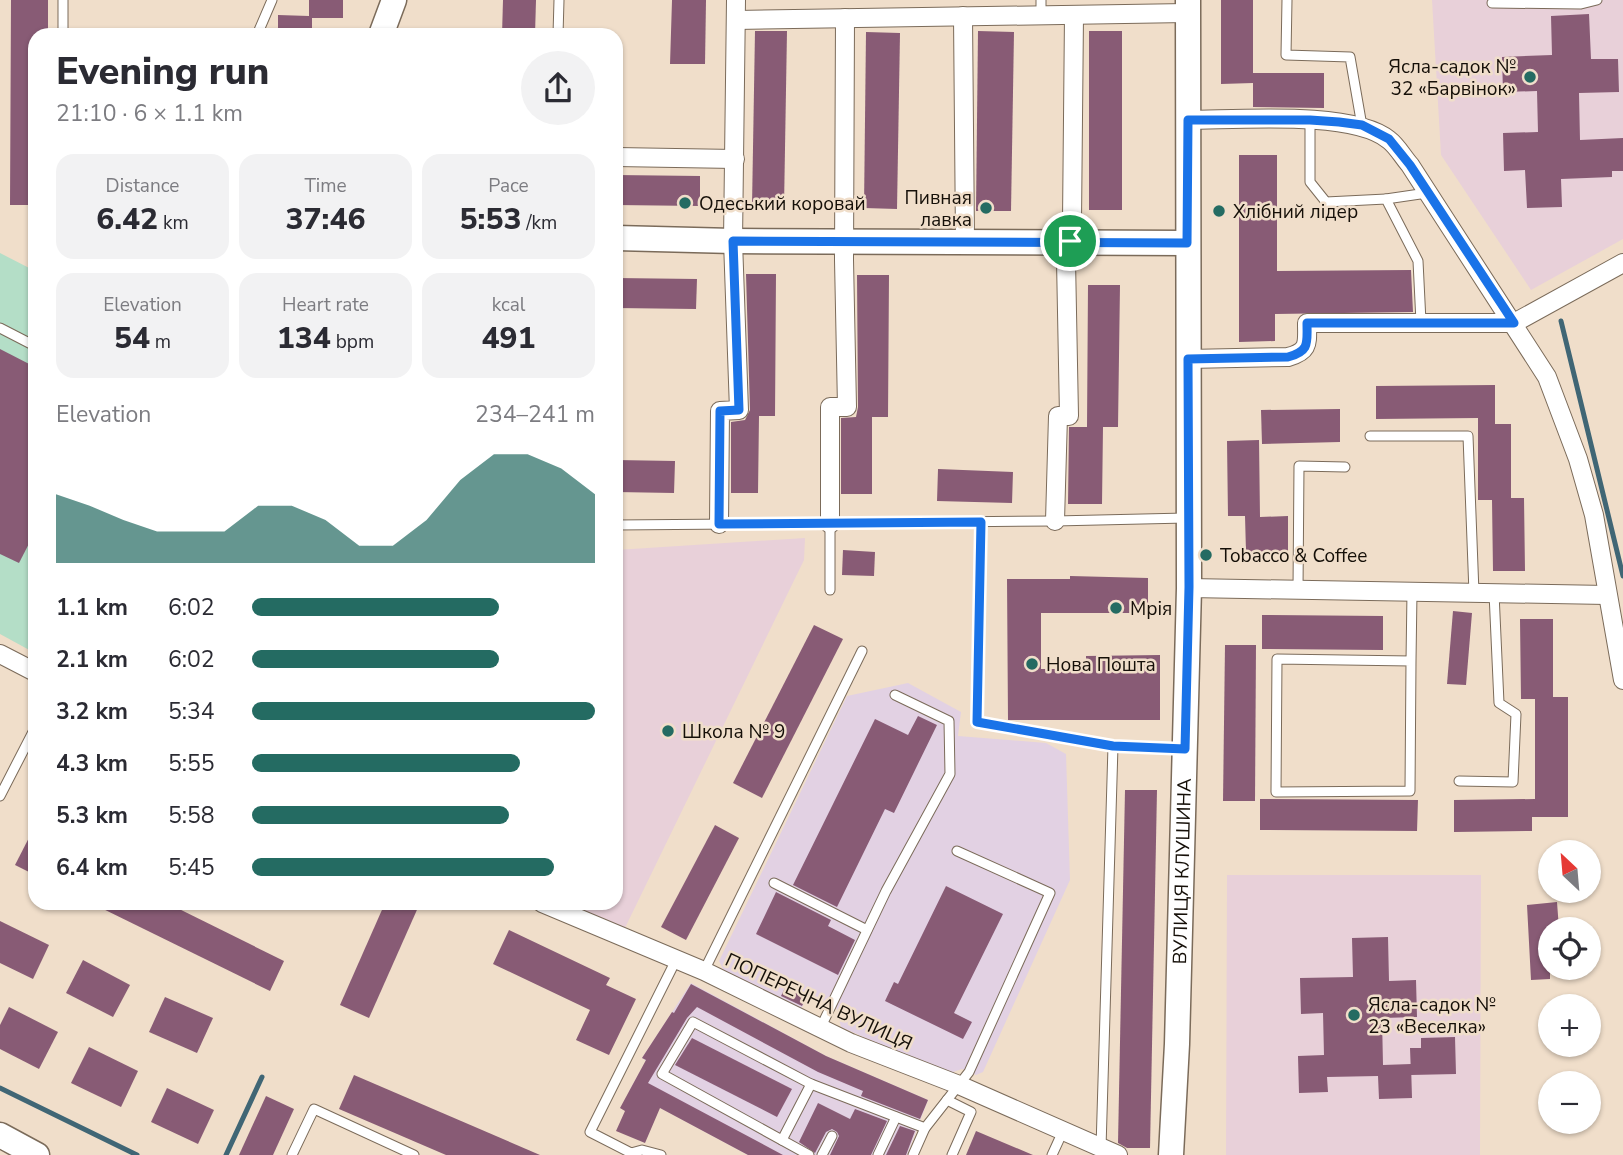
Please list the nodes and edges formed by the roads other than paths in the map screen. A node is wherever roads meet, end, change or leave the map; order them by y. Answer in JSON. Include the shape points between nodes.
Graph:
{"nodes":[{"id":1,"x":63,"y":0,"type":"edge"},
{"id":2,"x":272,"y":0,"type":"edge"},
{"id":3,"x":394,"y":0,"type":"edge"},
{"id":4,"x":559,"y":0,"type":"edge"},
{"id":5,"x":736,"y":0,"type":"edge"},
{"id":6,"x":1287,"y":0,"type":"edge"},
{"id":7,"x":1597,"y":0,"type":"edge"},
{"id":8,"x":1492,"y":3,"type":"dead end"},
{"id":9,"x":1188,"y":6,"type":"edge"},
{"id":10,"x":1041,"y":8,"type":"edge"},
{"id":11,"x":1074,"y":15,"type":"junction"},
{"id":12,"x":963,"y":16,"type":"junction"},
{"id":13,"x":845,"y":18,"type":"junction"},
{"id":14,"x":736,"y":20,"type":"junction"},
{"id":15,"x":63,"y":28,"type":"edge"},
{"id":16,"x":260,"y":28,"type":"edge"},
{"id":17,"x":386,"y":28,"type":"edge"},
{"id":18,"x":558,"y":28,"type":"edge"},
{"id":19,"x":1188,"y":120,"type":"junction"},
{"id":20,"x":1310,"y":120,"type":"junction"},
{"id":21,"x":1362,"y":125,"type":"junction"},
{"id":22,"x":623,"y":157,"type":"edge"},
{"id":23,"x":734,"y":159,"type":"junction"},
{"id":24,"x":1427,"y":193,"type":"junction"},
{"id":25,"x":1386,"y":199,"type":"junction"},
{"id":26,"x":623,"y":238,"type":"edge"},
{"id":27,"x":845,"y":240,"type":"junction"},
{"id":28,"x":733,"y":241,"type":"junction"},
{"id":29,"x":965,"y":241,"type":"junction"},
{"id":30,"x":1070,"y":241,"type":"junction"},
{"id":31,"x":1187,"y":243,"type":"junction"},
{"id":32,"x":1623,"y":263,"type":"edge"},
{"id":33,"x":1421,"y":323,"type":"junction"},
{"id":34,"x":1514,"y":323,"type":"junction"},
{"id":35,"x":0,"y":328,"type":"edge"},
{"id":36,"x":28,"y":342,"type":"edge"},
{"id":37,"x":1188,"y":359,"type":"junction"},
{"id":38,"x":1370,"y":436,"type":"dead end"},
{"id":39,"x":1345,"y":467,"type":"dead end"},
{"id":40,"x":1188,"y":518,"type":"junction"},
{"id":41,"x":981,"y":522,"type":"junction"},
{"id":42,"x":1055,"y":522,"type":"junction"},
{"id":43,"x":719,"y":524,"type":"junction"},
{"id":44,"x":830,"y":524,"type":"junction"},
{"id":45,"x":623,"y":525,"type":"edge"},
{"id":46,"x":1189,"y":587,"type":"junction"},
{"id":47,"x":830,"y":590,"type":"dead end"},
{"id":48,"x":1298,"y":590,"type":"junction"},
{"id":49,"x":1412,"y":592,"type":"junction"},
{"id":50,"x":1474,"y":593,"type":"junction"},
{"id":51,"x":1494,"y":593,"type":"junction"},
{"id":52,"x":1607,"y":595,"type":"junction"},
{"id":53,"x":862,"y":651,"type":"dead end"},
{"id":54,"x":0,"y":654,"type":"edge"},
{"id":55,"x":1411,"y":662,"type":"junction"},
{"id":56,"x":28,"y":668,"type":"edge"},
{"id":57,"x":1623,"y":680,"type":"edge"},
{"id":58,"x":895,"y":695,"type":"dead end"},
{"id":59,"x":28,"y":742,"type":"edge"},
{"id":60,"x":1113,"y":746,"type":"junction"},
{"id":61,"x":1185,"y":749,"type":"junction"},
{"id":62,"x":1459,"y":781,"type":"dead end"},
{"id":63,"x":0,"y":796,"type":"edge"},
{"id":64,"x":957,"y":851,"type":"dead end"},
{"id":65,"x":774,"y":883,"type":"dead end"},
{"id":66,"x":558,"y":910,"type":"edge"},
{"id":67,"x":867,"y":930,"type":"junction"},
{"id":68,"x":676,"y":960,"type":"junction"},
{"id":69,"x":704,"y":971,"type":"junction"},
{"id":70,"x":820,"y":1029,"type":"junction"},
{"id":71,"x":811,"y":1084,"type":"junction"},
{"id":72,"x":959,"y":1085,"type":"junction"},
{"id":73,"x":947,"y":1100,"type":"junction"},
{"id":74,"x":896,"y":1117,"type":"junction"},
{"id":75,"x":925,"y":1128,"type":"junction"},
{"id":76,"x":1063,"y":1131,"type":"junction"},
{"id":77,"x":0,"y":1135,"type":"edge"},
{"id":78,"x":832,"y":1136,"type":"dead end"},
{"id":79,"x":782,"y":1140,"type":"junction"},
{"id":80,"x":1101,"y":1148,"type":"junction"},
{"id":81,"x":37,"y":1155,"type":"edge"},
{"id":82,"x":292,"y":1155,"type":"edge"},
{"id":83,"x":414,"y":1155,"type":"edge"},
{"id":84,"x":662,"y":1155,"type":"edge"},
{"id":85,"x":809,"y":1155,"type":"edge"},
{"id":86,"x":822,"y":1155,"type":"edge"},
{"id":87,"x":878,"y":1155,"type":"edge"},
{"id":88,"x":913,"y":1155,"type":"edge"},
{"id":89,"x":952,"y":1155,"type":"edge"},
{"id":90,"x":1052,"y":1155,"type":"edge"},
{"id":91,"x":1118,"y":1155,"type":"edge"},
{"id":92,"x":1171,"y":1155,"type":"edge"}],
"edges":[{"from":1,"to":15,"type":"lane"},
{"from":2,"to":16,"type":"lane"},
{"from":3,"to":17,"type":"street"},
{"from":4,"to":18,"type":"lane"},
{"from":5,"to":14,"type":"street"},
{"from":6,"to":21,"type":"lane","via":[[1286,55],[1350,57]]},
{"from":7,"to":8,"type":"lane","via":[[1581,4]]},
{"from":9,"to":11,"type":"street"},
{"from":9,"to":19,"type":"street","name":"ВУЛИЦЯ КЛУШИНА"},
{"from":10,"to":11,"type":"street"},
{"from":10,"to":12,"type":"street"},
{"from":11,"to":30,"type":"street"},
{"from":12,"to":13,"type":"street"},
{"from":12,"to":29,"type":"street"},
{"from":13,"to":14,"type":"street"},
{"from":13,"to":27,"type":"street"},
{"from":14,"to":23,"type":"street"},
{"from":19,"to":20,"type":"street"},
{"from":19,"to":31,"type":"street","name":"ВУЛИЦЯ КЛУШИНА"},
{"from":20,"to":21,"type":"street"},
{"from":20,"to":25,"type":"lane","via":[[1310,182],[1326,202]]},
{"from":21,"to":24,"type":"street","via":[[1389,139]]},
{"from":22,"to":23,"type":"street"},
{"from":23,"to":28,"type":"street"},
{"from":24,"to":25,"type":"lane"},
{"from":24,"to":34,"type":"street"},
{"from":25,"to":33,"type":"lane","via":[[1418,261]]},
{"from":26,"to":28,"type":"street"},
{"from":27,"to":28,"type":"street"},
{"from":27,"to":29,"type":"street"},
{"from":27,"to":44,"type":"street","via":[[847,407],[830,407]]},
{"from":28,"to":43,"type":"street","via":[[739,410],[720,411]]},
{"from":29,"to":30,"type":"street"},
{"from":30,"to":31,"type":"street"},
{"from":30,"to":42,"type":"street","via":[[1066,260],[1069,416],[1058,416]]},
{"from":31,"to":37,"type":"street","name":"ВУЛИЦЯ КЛУШИНА"},
{"from":32,"to":34,"type":"street"},
{"from":33,"to":34,"type":"street"},
{"from":33,"to":37,"type":"street","via":[[1307,323],[1307,346],[1300,354]]},
{"from":34,"to":52,"type":"street","via":[[1547,377],[1578,459],[1594,514]]},
{"from":35,"to":36,"type":"lane"},
{"from":37,"to":40,"type":"street","name":"ВУЛИЦЯ КЛУШИНА"},
{"from":38,"to":50,"type":"lane","via":[[1468,436]]},
{"from":39,"to":48,"type":"lane","via":[[1299,466]]},
{"from":40,"to":42,"type":"lane"},
{"from":40,"to":46,"type":"street","name":"ВУЛИЦЯ КЛУШИНА"},
{"from":41,"to":42,"type":"lane"},
{"from":41,"to":44,"type":"lane"},
{"from":41,"to":60,"type":"lane","via":[[977,722]]},
{"from":43,"to":44,"type":"lane"},
{"from":43,"to":45,"type":"lane"},
{"from":44,"to":47,"type":"lane"},
{"from":46,"to":48,"type":"street"},
{"from":46,"to":61,"type":"street","name":"ВУЛИЦЯ КЛУШИНА"},
{"from":48,"to":49,"type":"street"},
{"from":49,"to":50,"type":"street"},
{"from":49,"to":55,"type":"lane"},
{"from":50,"to":51,"type":"street"},
{"from":51,"to":52,"type":"street"},
{"from":51,"to":62,"type":"lane","via":[[1499,703],[1516,714],[1513,782]]},
{"from":52,"to":57,"type":"street"},
{"from":53,"to":69,"type":"lane"},
{"from":54,"to":56,"type":"street"},
{"from":55,"to":55,"type":"lane","via":[[1410,791],[1276,792],[1277,659]]},
{"from":58,"to":67,"type":"lane","via":[[949,720],[950,774]]},
{"from":59,"to":63,"type":"lane"},
{"from":60,"to":61,"type":"lane"},
{"from":60,"to":80,"type":"lane"},
{"from":61,"to":92,"type":"street","name":"ВУЛИЦЯ КЛУШИНА"},
{"from":64,"to":72,"type":"lane","via":[[1050,893]]},
{"from":65,"to":67,"type":"lane"},
{"from":66,"to":68,"type":"street","name":"ПОПЕРЕЧНА ВУЛИЦЯ"},
{"from":67,"to":70,"type":"lane"},
{"from":68,"to":69,"type":"street","name":"ПОПЕРЕЧНА ВУЛИЦЯ"},
{"from":68,"to":84,"type":"lane","via":[[590,1132],[631,1153],[642,1150]]},
{"from":69,"to":70,"type":"street","name":"ПОПЕРЕЧНА ВУЛИЦЯ"},
{"from":70,"to":72,"type":"street","name":"ПОПЕРЕЧНА ВУЛИЦЯ"},
{"from":71,"to":74,"type":"lane"},
{"from":71,"to":79,"type":"lane"},
{"from":71,"to":79,"type":"lane","via":[[692,1022],[662,1074]]},
{"from":72,"to":73,"type":"lane"},
{"from":72,"to":76,"type":"street","name":"ПОПЕРЕЧНА ВУЛИЦЯ"},
{"from":73,"to":75,"type":"lane"},
{"from":73,"to":89,"type":"lane","via":[[971,1112]]},
{"from":74,"to":75,"type":"lane"},
{"from":74,"to":87,"type":"lane"},
{"from":75,"to":88,"type":"lane"},
{"from":76,"to":80,"type":"street","name":"ПОПЕРЕЧНА ВУЛИЦЯ"},
{"from":76,"to":90,"type":"lane"},
{"from":77,"to":81,"type":"street"},
{"from":78,"to":86,"type":"lane"},
{"from":79,"to":85,"type":"lane"},
{"from":80,"to":91,"type":"street","name":"ПОПЕРЕЧНА ВУЛИЦЯ"},
{"from":82,"to":83,"type":"lane","via":[[314,1109]]}]}
